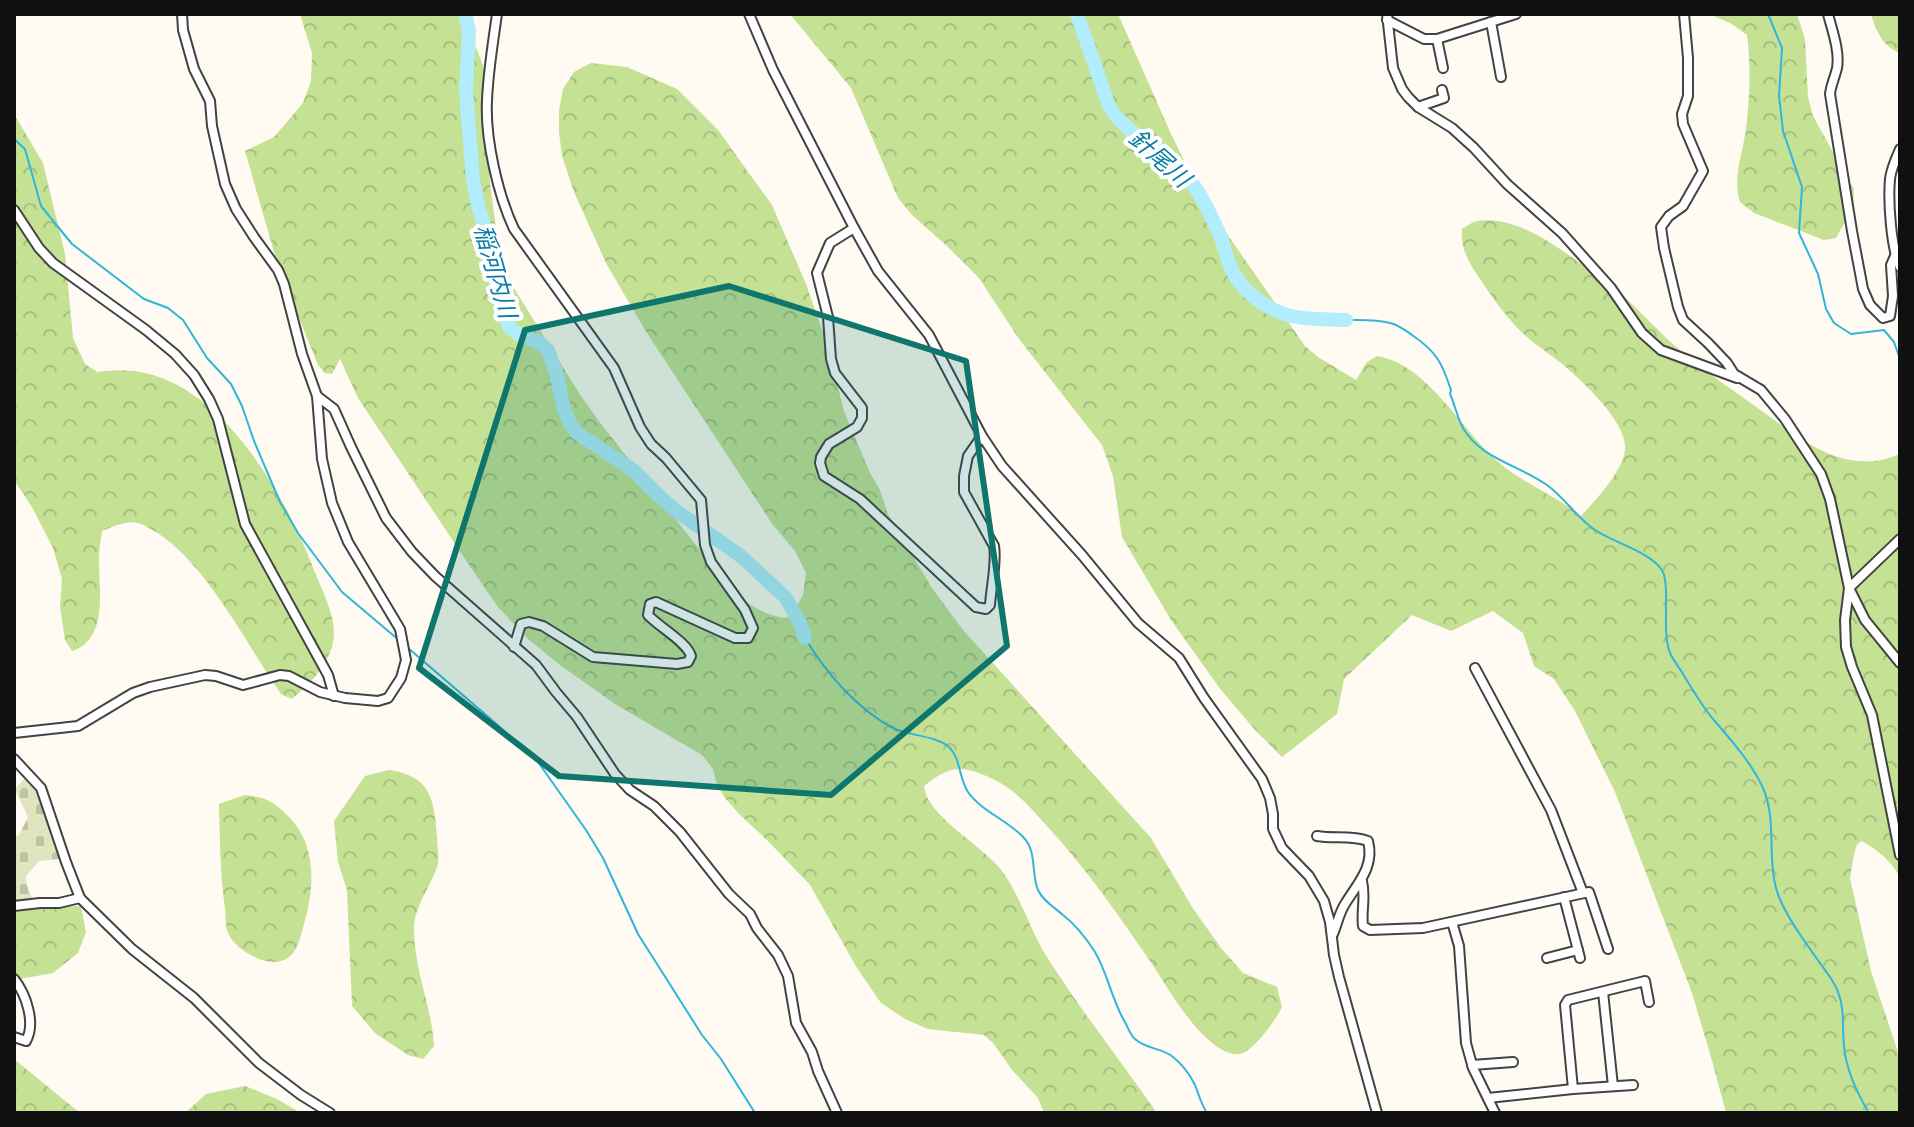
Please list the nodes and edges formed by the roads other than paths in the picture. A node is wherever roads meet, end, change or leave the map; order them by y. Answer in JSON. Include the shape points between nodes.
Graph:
{"nodes":[{"id":1,"x":182,"y":14,"type":"edge"},
{"id":2,"x":497,"y":14,"type":"edge"},
{"id":3,"x":749,"y":14,"type":"edge"},
{"id":4,"x":1516,"y":14,"type":"edge"},
{"id":5,"x":1684,"y":14,"type":"edge"},
{"id":6,"x":1828,"y":14,"type":"edge"},
{"id":7,"x":1387,"y":17,"type":"edge"},
{"id":8,"x":1491,"y":22,"type":"junction"},
{"id":9,"x":1437,"y":39,"type":"junction"},
{"id":10,"x":1443,"y":68,"type":"dead end"},
{"id":11,"x":1501,"y":77,"type":"dead end"},
{"id":12,"x":1442,"y":90,"type":"dead end"},
{"id":13,"x":1418,"y":107,"type":"junction"},
{"id":14,"x":1900,"y":149,"type":"edge"},
{"id":15,"x":14,"y":210,"type":"edge"},
{"id":16,"x":854,"y":228,"type":"junction"},
{"id":17,"x":1895,"y":256,"type":"junction"},
{"id":18,"x":1900,"y":267,"type":"edge"},
{"id":19,"x":1746,"y":381,"type":"junction"},
{"id":20,"x":317,"y":396,"type":"junction"},
{"id":21,"x":982,"y":436,"type":"junction"},
{"id":22,"x":1900,"y":539,"type":"edge"},
{"id":23,"x":1849,"y":588,"type":"junction"},
{"id":24,"x":514,"y":647,"type":"junction"},
{"id":25,"x":1900,"y":663,"type":"edge"},
{"id":26,"x":1475,"y":668,"type":"dead end"},
{"id":27,"x":334,"y":696,"type":"junction"},
{"id":28,"x":14,"y":733,"type":"edge"},
{"id":29,"x":14,"y":759,"type":"edge"},
{"id":30,"x":1317,"y":836,"type":"dead end"},
{"id":31,"x":1900,"y":855,"type":"edge"},
{"id":32,"x":1362,"y":881,"type":"junction"},
{"id":33,"x":1583,"y":893,"type":"junction"},
{"id":34,"x":1564,"y":897,"type":"junction"},
{"id":35,"x":80,"y":898,"type":"junction"},
{"id":36,"x":14,"y":906,"type":"edge"},
{"id":37,"x":1452,"y":922,"type":"junction"},
{"id":38,"x":1332,"y":939,"type":"junction"},
{"id":39,"x":1608,"y":949,"type":"dead end"},
{"id":40,"x":1547,"y":958,"type":"dead end"},
{"id":41,"x":14,"y":979,"type":"edge"},
{"id":42,"x":1603,"y":992,"type":"junction"},
{"id":43,"x":1649,"y":1002,"type":"dead end"},
{"id":44,"x":14,"y":1037,"type":"edge"},
{"id":45,"x":1513,"y":1062,"type":"dead end"},
{"id":46,"x":1472,"y":1065,"type":"junction"},
{"id":47,"x":1633,"y":1085,"type":"dead end"},
{"id":48,"x":1613,"y":1086,"type":"junction"},
{"id":49,"x":1573,"y":1089,"type":"junction"},
{"id":50,"x":1488,"y":1098,"type":"junction"},
{"id":51,"x":330,"y":1113,"type":"edge"},
{"id":52,"x":837,"y":1113,"type":"edge"},
{"id":53,"x":1377,"y":1113,"type":"edge"},
{"id":54,"x":1495,"y":1113,"type":"edge"}],
"edges":[{"from":1,"to":20,"type":"street","via":[[194,69],[210,101],[225,184],[278,270]]},
{"from":2,"to":24,"type":"street","via":[[487,103],[507,214],[614,368],[651,444],[701,500],[711,562],[753,628],[748,638],[735,638],[656,602],[650,604],[648,615],[689,649],[688,662],[593,657],[529,622],[521,624]]},
{"from":3,"to":16,"type":"street"},
{"from":4,"to":8,"type":"street"},
{"from":5,"to":19,"type":"street","via":[[1688,96],[1683,124],[1703,171],[1683,206],[1661,227],[1664,248],[1683,320]]},
{"from":6,"to":17,"type":"street","via":[[1838,66],[1830,94],[1852,231],[1863,289],[1883,318],[1890,316]]},
{"from":7,"to":9,"type":"street","via":[[1424,39]]},
{"from":7,"to":13,"type":"street","via":[[1393,68]]},
{"from":8,"to":9,"type":"street"},
{"from":8,"to":11,"type":"street"},
{"from":9,"to":10,"type":"street"},
{"from":12,"to":13,"type":"street","via":[[1444,98]]},
{"from":13,"to":19,"type":"street","via":[[1452,128],[1562,233],[1661,350]]},
{"from":14,"to":17,"type":"street","via":[[1890,177]]},
{"from":15,"to":27,"type":"street","via":[[53,263],[175,354],[200,385],[218,419],[245,524],[328,675]]},
{"from":16,"to":21,"type":"street","via":[[878,271],[929,335]]},
{"from":16,"to":21,"type":"street","via":[[830,243],[817,273],[835,373],[862,408],[862,418],[829,444],[821,470],[860,499],[976,607],[986,609],[996,556],[964,492],[968,456]]},
{"from":17,"to":18,"type":"street"},
{"from":19,"to":23,"type":"street","via":[[1761,390],[1785,419],[1821,474]]},
{"from":20,"to":24,"type":"street","via":[[334,409],[386,518],[412,552]]},
{"from":20,"to":27,"type":"street","via":[[332,503],[348,542],[400,629],[406,660],[388,698]]},
{"from":21,"to":38,"type":"street","via":[[1138,623],[1179,658],[1262,779],[1273,829],[1324,901]]},
{"from":22,"to":23,"type":"street"},
{"from":23,"to":25,"type":"street","via":[[1865,620]]},
{"from":23,"to":31,"type":"street","via":[[1846,647],[1872,715]]},
{"from":24,"to":52,"type":"street","via":[[536,665],[615,774],[680,832],[750,914],[788,976],[796,1023]]},
{"from":26,"to":33,"type":"street","via":[[1551,810]]},
{"from":27,"to":28,"type":"street","via":[[289,676],[243,685],[205,675],[133,693],[78,726]]},
{"from":29,"to":35,"type":"street","via":[[41,788]]},
{"from":30,"to":32,"type":"street","via":[[1368,841],[1371,851]]},
{"from":32,"to":37,"type":"street","via":[[1363,926],[1370,930]]},
{"from":32,"to":38,"type":"street","via":[[1343,906]]},
{"from":33,"to":34,"type":"street"},
{"from":33,"to":39,"type":"street","via":[[1589,892]]},
{"from":34,"to":37,"type":"street"},
{"from":34,"to":40,"type":"street","via":[[1579,954]]},
{"from":35,"to":36,"type":"street"},
{"from":35,"to":51,"type":"street","via":[[259,1063]]},
{"from":37,"to":46,"type":"street"},
{"from":38,"to":53,"type":"street"},
{"from":41,"to":44,"type":"street","via":[[25,997],[31,1031],[26,1041]]},
{"from":42,"to":43,"type":"street","via":[[1645,981]]},
{"from":42,"to":48,"type":"street"},
{"from":42,"to":49,"type":"street","via":[[1565,1005]]},
{"from":45,"to":46,"type":"street"},
{"from":46,"to":50,"type":"street"},
{"from":47,"to":48,"type":"street"},
{"from":48,"to":49,"type":"street"},
{"from":49,"to":50,"type":"street"},
{"from":50,"to":54,"type":"street"}]}
